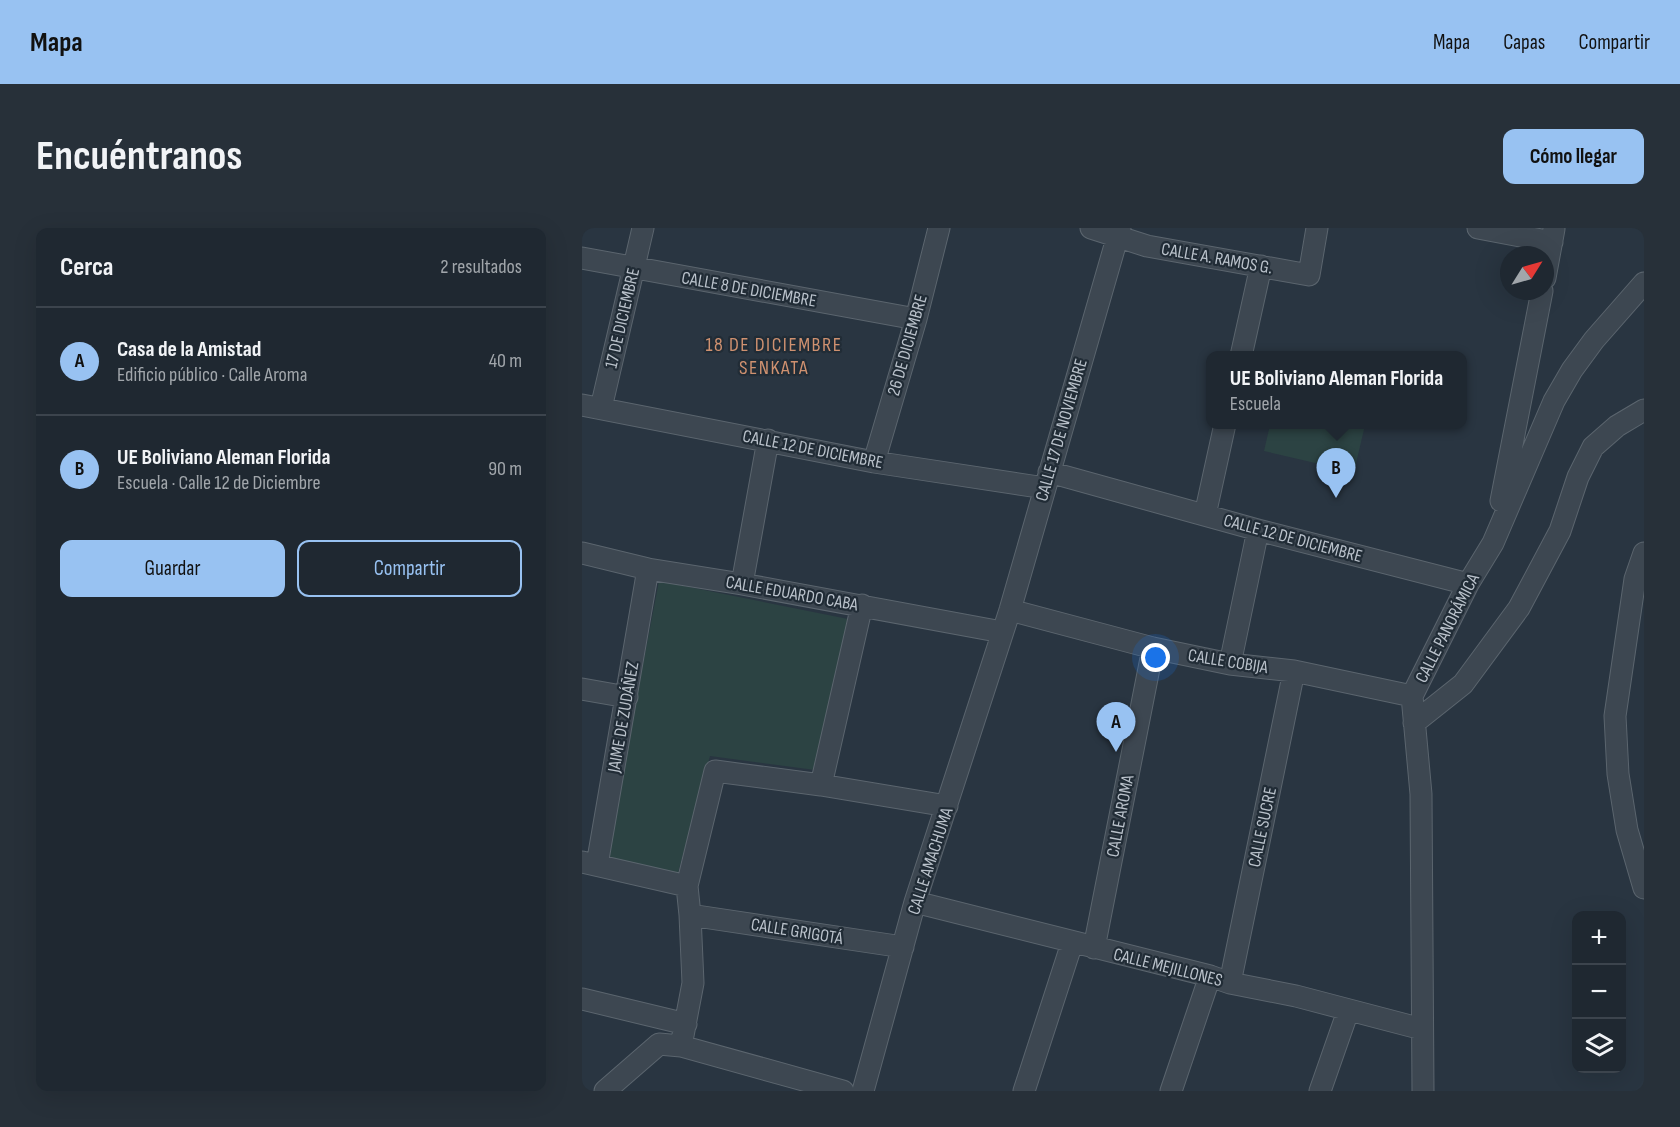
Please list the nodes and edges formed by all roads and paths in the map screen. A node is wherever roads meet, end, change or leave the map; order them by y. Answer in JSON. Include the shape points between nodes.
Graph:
{"nodes":[{"id":1,"x":643,"y":228,"type":"edge"},
{"id":2,"x":939,"y":228,"type":"edge"},
{"id":3,"x":1091,"y":228,"type":"edge"},
{"id":4,"x":1317,"y":228,"type":"edge"},
{"id":5,"x":1478,"y":228,"type":"edge"},
{"id":6,"x":1119,"y":232,"type":"edge"},
{"id":7,"x":1553,"y":235,"type":"edge"},
{"id":8,"x":582,"y":258,"type":"edge"},
{"id":9,"x":1261,"y":266,"type":"junction"},
{"id":10,"x":634,"y":269,"type":"junction"},
{"id":11,"x":1644,"y":283,"type":"edge"},
{"id":12,"x":1540,"y":300,"type":"edge"},
{"id":13,"x":916,"y":319,"type":"junction"},
{"id":14,"x":1242,"y":351,"type":"edge"},
{"id":15,"x":592,"y":406,"type":"edge"},
{"id":16,"x":1644,"y":410,"type":"edge"},
{"id":17,"x":1224,"y":429,"type":"edge"},
{"id":18,"x":768,"y":440,"type":"junction"},
{"id":19,"x":874,"y":462,"type":"junction"},
{"id":20,"x":1047,"y":480,"type":"junction"},
{"id":21,"x":1205,"y":515,"type":"junction"},
{"id":22,"x":1258,"y":530,"type":"junction"},
{"id":23,"x":1492,"y":543,"type":"junction"},
{"id":24,"x":582,"y":553,"type":"edge"},
{"id":25,"x":1644,"y":553,"type":"edge"},
{"id":26,"x":648,"y":569,"type":"junction"},
{"id":27,"x":742,"y":584,"type":"junction"},
{"id":28,"x":1468,"y":584,"type":"junction"},
{"id":29,"x":862,"y":605,"type":"junction"},
{"id":30,"x":1011,"y":610,"type":"junction"},
{"id":31,"x":1002,"y":632,"type":"junction"},
{"id":32,"x":1153,"y":648,"type":"junction"},
{"id":33,"x":1230,"y":664,"type":"junction"},
{"id":34,"x":1294,"y":671,"type":"junction"},
{"id":35,"x":582,"y":689,"type":"edge"},
{"id":36,"x":1412,"y":696,"type":"junction"},
{"id":37,"x":627,"y":697,"type":"junction"},
{"id":38,"x":1414,"y":723,"type":"junction"},
{"id":39,"x":821,"y":785,"type":"junction"},
{"id":40,"x":947,"y":806,"type":"junction"},
{"id":41,"x":590,"y":863,"type":"edge"},
{"id":42,"x":687,"y":886,"type":"junction"},
{"id":43,"x":1644,"y":888,"type":"edge"},
{"id":44,"x":915,"y":902,"type":"junction"},
{"id":45,"x":690,"y":915,"type":"junction"},
{"id":46,"x":1072,"y":943,"type":"junction"},
{"id":47,"x":903,"y":947,"type":"junction"},
{"id":48,"x":1094,"y":948,"type":"junction"},
{"id":49,"x":1220,"y":979,"type":"junction"},
{"id":50,"x":582,"y":999,"type":"edge"},
{"id":51,"x":1348,"y":1011,"type":"junction"},
{"id":52,"x":686,"y":1024,"type":"junction"},
{"id":53,"x":1422,"y":1029,"type":"junction"},
{"id":54,"x":681,"y":1046,"type":"junction"},
{"id":55,"x":605,"y":1091,"type":"edge"},
{"id":56,"x":843,"y":1091,"type":"edge"},
{"id":57,"x":863,"y":1091,"type":"edge"},
{"id":58,"x":1024,"y":1091,"type":"edge"},
{"id":59,"x":1171,"y":1091,"type":"edge"},
{"id":60,"x":1320,"y":1091,"type":"edge"},
{"id":61,"x":1423,"y":1091,"type":"edge"}],
"edges":[{"from":1,"to":10,"type":"street","name":"17 DE DICIEMBRE"},
{"from":2,"to":13,"type":"street","name":"26 DE DICIEMBRE"},
{"from":3,"to":6,"type":"street","name":"CALLE A. RAMOS G."},
{"from":4,"to":9,"type":"street","name":"CALLE A. RAMOS G.","via":[[1309,275]]},
{"from":5,"to":7,"type":"street"},
{"from":6,"to":9,"type":"street","name":"CALLE A. RAMOS G.","via":[[1147,246]]},
{"from":6,"to":20,"type":"street","name":"CALLE 17 DE NOVIEMBRE"},
{"from":8,"to":10,"type":"street","name":"CALLE 8 DE DICIEMBRE"},
{"from":9,"to":14,"type":"street"},
{"from":10,"to":13,"type":"street","name":"CALLE 8 DE DICIEMBRE"},
{"from":10,"to":15,"type":"street","name":"17 DE DICIEMBRE"},
{"from":11,"to":23,"type":"street","name":"CALLE PANORÁMICA","via":[[1572,370],[1554,401]]},
{"from":12,"to":23,"type":"street"},
{"from":13,"to":19,"type":"street","name":"26 DE DICIEMBRE"},
{"from":15,"to":18,"type":"street","name":"CALLE 12 DE DICIEMBRE"},
{"from":16,"to":38,"type":"street","via":[[1593,447],[1560,531],[1519,608],[1463,684]]},
{"from":17,"to":21,"type":"street"},
{"from":18,"to":19,"type":"street","name":"CALLE 12 DE DICIEMBRE"},
{"from":18,"to":27,"type":"street"},
{"from":19,"to":20,"type":"street","name":"CALLE 12 DE DICIEMBRE"},
{"from":20,"to":21,"type":"street","name":"CALLE 12 DE DICIEMBRE"},
{"from":20,"to":30,"type":"street","name":"CALLE 17 DE NOVIEMBRE"},
{"from":21,"to":22,"type":"street","name":"CALLE 12 DE DICIEMBRE"},
{"from":22,"to":28,"type":"street","name":"CALLE 12 DE DICIEMBRE"},
{"from":22,"to":33,"type":"street"},
{"from":23,"to":28,"type":"street","name":"CALLE PANORÁMICA"},
{"from":24,"to":26,"type":"street","name":"CALLE EDUARDO CABA"},
{"from":25,"to":43,"type":"street","via":[[1635,579],[1616,716],[1618,774],[1627,830]]},
{"from":26,"to":27,"type":"street","name":"CALLE EDUARDO CABA"},
{"from":26,"to":37,"type":"street","name":"JAIME DE ZUDÁÑEZ"},
{"from":27,"to":29,"type":"street","name":"CALLE EDUARDO CABA"},
{"from":28,"to":36,"type":"street","name":"CALLE PANORÁMICA"},
{"from":29,"to":31,"type":"street","name":"CALLE EDUARDO CABA"},
{"from":29,"to":39,"type":"street"},
{"from":30,"to":31,"type":"street","name":"CALLE 17 DE NOVIEMBRE"},
{"from":30,"to":32,"type":"street","name":"CALLE COBIJA"},
{"from":31,"to":40,"type":"street","name":"CALLE AMACHUMA"},
{"from":32,"to":33,"type":"street","name":"CALLE COBIJA"},
{"from":32,"to":48,"type":"street","name":"CALLE AROMA"},
{"from":33,"to":34,"type":"street","name":"CALLE COBIJA"},
{"from":34,"to":36,"type":"street","name":"CALLE COBIJA"},
{"from":34,"to":49,"type":"street","name":"CALLE SUCRE"},
{"from":35,"to":37,"type":"street"},
{"from":36,"to":38,"type":"street","name":"CALLE PANORÁMICA"},
{"from":37,"to":41,"type":"street","name":"JAIME DE ZUDÁÑEZ"},
{"from":38,"to":53,"type":"street","name":"CALLE PANORÁMICA","via":[[1421,794]]},
{"from":39,"to":40,"type":"street"},
{"from":39,"to":42,"type":"street","via":[[715,771]]},
{"from":40,"to":44,"type":"street","name":"CALLE AMACHUMA"},
{"from":41,"to":42,"type":"street"},
{"from":42,"to":45,"type":"street"},
{"from":44,"to":46,"type":"street","name":"CALLE MEJILLONES"},
{"from":44,"to":47,"type":"street","name":"CALLE AMACHUMA"},
{"from":45,"to":47,"type":"street","name":"CALLE GRIGOTÁ"},
{"from":45,"to":52,"type":"street","via":[[693,983]]},
{"from":46,"to":48,"type":"street","name":"CALLE MEJILLONES"},
{"from":46,"to":58,"type":"street"},
{"from":47,"to":57,"type":"street","name":"CALLE AMACHUMA"},
{"from":48,"to":49,"type":"street","name":"CALLE MEJILLONES"},
{"from":49,"to":51,"type":"street","name":"CALLE MEJILLONES"},
{"from":49,"to":59,"type":"street","name":"CALLE SUCRE"},
{"from":50,"to":52,"type":"street"},
{"from":51,"to":53,"type":"street","name":"CALLE MEJILLONES"},
{"from":51,"to":60,"type":"street"},
{"from":52,"to":54,"type":"street"},
{"from":53,"to":61,"type":"street","name":"CALLE PANORÁMICA"},
{"from":54,"to":55,"type":"street","via":[[658,1044]]},
{"from":54,"to":56,"type":"street"}]}
